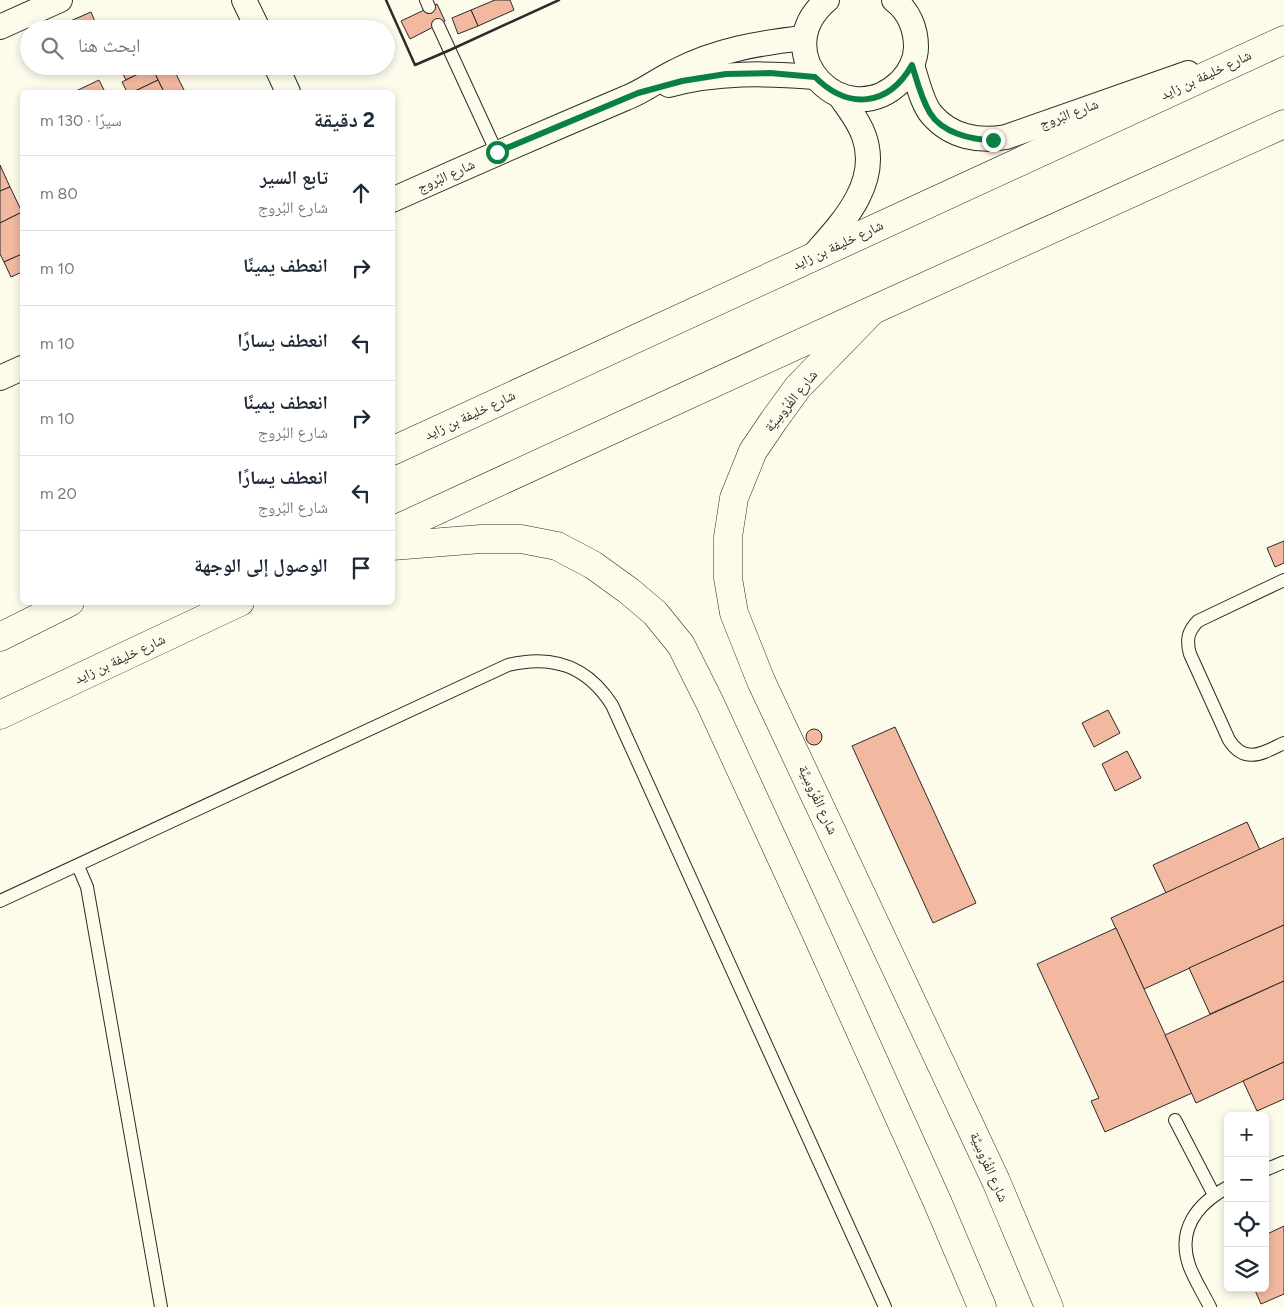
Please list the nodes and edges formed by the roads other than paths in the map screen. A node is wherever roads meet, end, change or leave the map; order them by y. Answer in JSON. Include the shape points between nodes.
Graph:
{"nodes":[{"id":1,"x":60,"y":0,"type":"edge"},
{"id":2,"x":244,"y":0,"type":"edge"},
{"id":3,"x":894,"y":0,"type":"edge"},
{"id":4,"x":818,"y":3,"type":"edge"},
{"id":5,"x":254,"y":20,"type":"edge"},
{"id":6,"x":438,"y":25,"type":"dead end"},
{"id":7,"x":0,"y":27,"type":"edge"},
{"id":8,"x":804,"y":38,"type":"junction"},
{"id":9,"x":1273,"y":45,"type":"edge"},
{"id":10,"x":912,"y":65,"type":"junction"},
{"id":11,"x":280,"y":75,"type":"edge"},
{"id":12,"x":815,"y":77,"type":"junction"},
{"id":13,"x":287,"y":90,"type":"edge"},
{"id":14,"x":638,"y":93,"type":"junction"},
{"id":15,"x":840,"y":96,"type":"junction"},
{"id":16,"x":1284,"y":124,"type":"edge"},
{"id":17,"x":497,"y":152,"type":"junction"},
{"id":18,"x":395,"y":199,"type":"edge"},
{"id":19,"x":810,"y":258,"type":"junction"},
{"id":20,"x":873,"y":310,"type":"junction"},
{"id":21,"x":20,"y":369,"type":"edge"},
{"id":22,"x":0,"y":378,"type":"edge"},
{"id":23,"x":395,"y":450,"type":"edge"},
{"id":24,"x":395,"y":531,"type":"edge"},
{"id":25,"x":395,"y":546,"type":"edge"},
{"id":26,"x":1284,"y":580,"type":"edge"},
{"id":27,"x":64,"y":605,"type":"edge"},
{"id":28,"x":234,"y":605,"type":"edge"},
{"id":29,"x":0,"y":637,"type":"edge"},
{"id":30,"x":0,"y":715,"type":"edge"},
{"id":31,"x":1284,"y":743,"type":"edge"},
{"id":32,"x":78,"y":866,"type":"junction"},
{"id":33,"x":0,"y":901,"type":"edge"},
{"id":34,"x":1175,"y":1120,"type":"dead end"},
{"id":35,"x":1284,"y":1162,"type":"edge"},
{"id":36,"x":1269,"y":1168,"type":"edge"},
{"id":37,"x":1224,"y":1189,"type":"edge"},
{"id":38,"x":1214,"y":1195,"type":"junction"},
{"id":39,"x":162,"y":1307,"type":"edge"},
{"id":40,"x":885,"y":1307,"type":"edge"},
{"id":41,"x":982,"y":1307,"type":"edge"},
{"id":42,"x":1049,"y":1307,"type":"edge"},
{"id":43,"x":1210,"y":1307,"type":"edge"}],
"edges":[{"from":1,"to":7,"type":"street"},
{"from":2,"to":5,"type":"street"},
{"from":3,"to":10,"type":"street","via":[[906,12],[916,38]]},
{"from":4,"to":8,"type":"street"},
{"from":6,"to":17,"type":"lane"},
{"from":8,"to":12,"type":"street","via":[[804,52]]},
{"from":8,"to":14,"type":"street","name":"شارع البُروج","via":[[760,43],[718,53],[676,70]]},
{"from":9,"to":10,"type":"street","name":"شارع البُروج","via":[[993,140],[980,140],[954,132],[931,115]]},
{"from":9,"to":19,"type":"main road","name":"شارع خليفة بن زايد"},
{"from":10,"to":15,"type":"street","via":[[895,88],[882,95],[868,99]]},
{"from":11,"to":13,"type":"street"},
{"from":12,"to":14,"type":"street","name":"شارع البُروج","via":[[726,74]]},
{"from":12,"to":15,"type":"street"},
{"from":14,"to":17,"type":"street","name":"شارع البُروج"},
{"from":15,"to":19,"type":"street","via":[[864,136],[867,174],[859,198],[848,215]]},
{"from":16,"to":20,"type":"main road"},
{"from":17,"to":18,"type":"street","name":"شارع البُروج"},
{"from":19,"to":23,"type":"main road","name":"شارع خليفة بن زايد"},
{"from":20,"to":24,"type":"main road"},
{"from":20,"to":42,"type":"main road","name":"شارع الفُرُوسِيَّة","via":[[798,387],[753,452],[734,498],[728,537],[728,578],[744,640],[761,681],[996,1181]]},
{"from":21,"to":22,"type":"street"},
{"from":25,"to":41,"type":"main road","via":[[521,539],[557,546],[593,564],[629,591],[655,613],[681,645],[816,933]]},
{"from":26,"to":31,"type":"lane","via":[[1198,621],[1188,640],[1190,654],[1234,747],[1241,753],[1258,755]]},
{"from":27,"to":29,"type":"main road"},
{"from":28,"to":30,"type":"main road","name":"شارع خليفة بن زايد"},
{"from":32,"to":33,"type":"lane"},
{"from":32,"to":39,"type":"lane","via":[[87,887]]},
{"from":32,"to":40,"type":"lane","via":[[508,665],[543,660],[576,670],[603,690],[612,705]]},
{"from":34,"to":38,"type":"lane"},
{"from":35,"to":36,"type":"lane"},
{"from":37,"to":38,"type":"lane"},
{"from":38,"to":43,"type":"lane","via":[[1192,1218],[1186,1248],[1189,1265]]}]}
